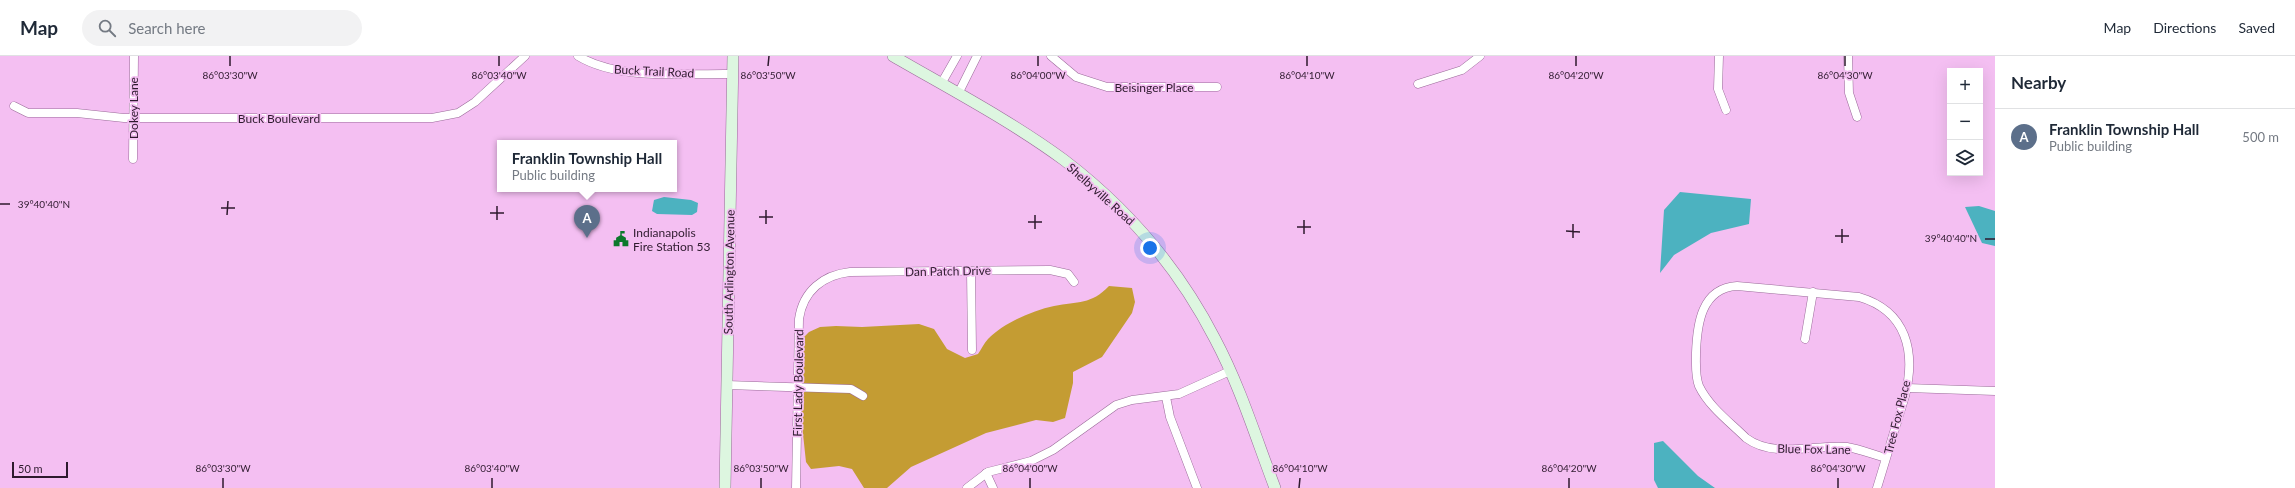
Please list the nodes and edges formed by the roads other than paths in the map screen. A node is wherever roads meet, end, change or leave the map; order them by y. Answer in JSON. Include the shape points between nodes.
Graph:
{"nodes":[{"id":1,"x":134,"y":56,"type":"edge"},
{"id":2,"x":525,"y":56,"type":"edge"},
{"id":3,"x":578,"y":56,"type":"edge"},
{"id":4,"x":733,"y":56,"type":"edge"},
{"id":5,"x":893,"y":56,"type":"edge"},
{"id":6,"x":957,"y":56,"type":"edge"},
{"id":7,"x":977,"y":56,"type":"edge"},
{"id":8,"x":1052,"y":56,"type":"edge"},
{"id":9,"x":1480,"y":56,"type":"edge"},
{"id":10,"x":1719,"y":56,"type":"edge"},
{"id":11,"x":1848,"y":56,"type":"edge"},
{"id":12,"x":733,"y":74,"type":"junction"},
{"id":13,"x":941,"y":84,"type":"junction"},
{"id":14,"x":1418,"y":84,"type":"dead end"},
{"id":15,"x":1217,"y":86,"type":"dead end"},
{"id":16,"x":958,"y":94,"type":"junction"},
{"id":17,"x":14,"y":106,"type":"dead end"},
{"id":18,"x":1726,"y":110,"type":"dead end"},
{"id":19,"x":1857,"y":117,"type":"dead end"},
{"id":20,"x":133,"y":118,"type":"junction"},
{"id":21,"x":133,"y":159,"type":"dead end"},
{"id":22,"x":971,"y":271,"type":"junction"},
{"id":23,"x":1074,"y":282,"type":"dead end"},
{"id":24,"x":819,"y":283,"type":"joint"},
{"id":25,"x":1813,"y":292,"type":"junction"},
{"id":26,"x":1805,"y":339,"type":"dead end"},
{"id":27,"x":972,"y":350,"type":"dead end"},
{"id":28,"x":1230,"y":371,"type":"junction"},
{"id":29,"x":727,"y":385,"type":"junction"},
{"id":30,"x":798,"y":387,"type":"junction"},
{"id":31,"x":1907,"y":388,"type":"junction"},
{"id":32,"x":1995,"y":390,"type":"edge"},
{"id":33,"x":863,"y":396,"type":"dead end"},
{"id":34,"x":1166,"y":397,"type":"junction"},
{"id":35,"x":1886,"y":458,"type":"junction"},
{"id":36,"x":986,"y":473,"type":"junction"},
{"id":37,"x":725,"y":488,"type":"edge"},
{"id":38,"x":796,"y":488,"type":"edge"},
{"id":39,"x":967,"y":488,"type":"edge"},
{"id":40,"x":993,"y":488,"type":"edge"},
{"id":41,"x":1197,"y":488,"type":"edge"},
{"id":42,"x":1275,"y":488,"type":"edge"},
{"id":43,"x":1877,"y":488,"type":"edge"}],
"edges":[{"from":1,"to":20,"type":"street","name":"Dokey Lane"},
{"from":2,"to":20,"type":"street","name":"Buck Boulevard","via":[[475,102],[458,113],[432,118]]},
{"from":3,"to":12,"type":"street","name":"Buck Trail Road","via":[[605,68],[626,72]]},
{"from":4,"to":12,"type":"main road","name":"South Arlington Avenue"},
{"from":5,"to":13,"type":"main road","name":"Shelbyville Road"},
{"from":6,"to":13,"type":"street"},
{"from":7,"to":16,"type":"street"},
{"from":8,"to":15,"type":"street","name":"Beisinger Place","via":[[1076,77],[1096,85],[1115,88]]},
{"from":9,"to":14,"type":"street","via":[[1462,70]]},
{"from":10,"to":18,"type":"street","via":[[1718,89]]},
{"from":11,"to":19,"type":"street","via":[[1849,92]]},
{"from":12,"to":29,"type":"main road","name":"South Arlington Avenue"},
{"from":13,"to":16,"type":"main road","name":"Shelbyville Road"},
{"from":16,"to":28,"type":"main road","name":"Shelbyville Road","via":[[1063,160],[1128,217],[1188,292],[1215,338]]},
{"from":17,"to":20,"type":"street","name":"Buck Boulevard","via":[[28,113],[77,112]]},
{"from":20,"to":21,"type":"street","name":"Dokey Lane"},
{"from":22,"to":23,"type":"street","name":"Dan Patch Drive","via":[[1057,270],[1068,274]]},
{"from":22,"to":24,"type":"street","name":"Dan Patch Drive","via":[[850,272]]},
{"from":22,"to":27,"type":"street"},
{"from":24,"to":30,"type":"street","name":"First Lady Boulevard","via":[[807,296],[800,316]]},
{"from":25,"to":26,"type":"street"},
{"from":25,"to":31,"type":"street","name":"Tree Fox Place","via":[[1859,297],[1879,304],[1887,312],[1906,336]]},
{"from":25,"to":35,"type":"street","name":"Blue Fox Lane","via":[[1737,286],[1715,294],[1701,313],[1697,327],[1696,373],[1700,387],[1706,399],[1752,443],[1776,448],[1847,447]]},
{"from":28,"to":34,"type":"street","via":[[1179,394]]},
{"from":28,"to":42,"type":"main road","name":"Shelbyville Road"},
{"from":29,"to":30,"type":"street"},
{"from":29,"to":37,"type":"main road","name":"South Arlington Avenue"},
{"from":30,"to":33,"type":"street","via":[[851,388]]},
{"from":30,"to":38,"type":"street","name":"First Lady Boulevard"},
{"from":31,"to":32,"type":"street"},
{"from":31,"to":35,"type":"street","name":"Tree Fox Place"},
{"from":34,"to":36,"type":"street","via":[[1132,400],[1116,405],[1047,454],[1022,464]]},
{"from":34,"to":41,"type":"street","via":[[1170,417]]},
{"from":35,"to":43,"type":"street","name":"Tree Fox Place"},
{"from":36,"to":39,"type":"street"},
{"from":36,"to":40,"type":"street"}]}
